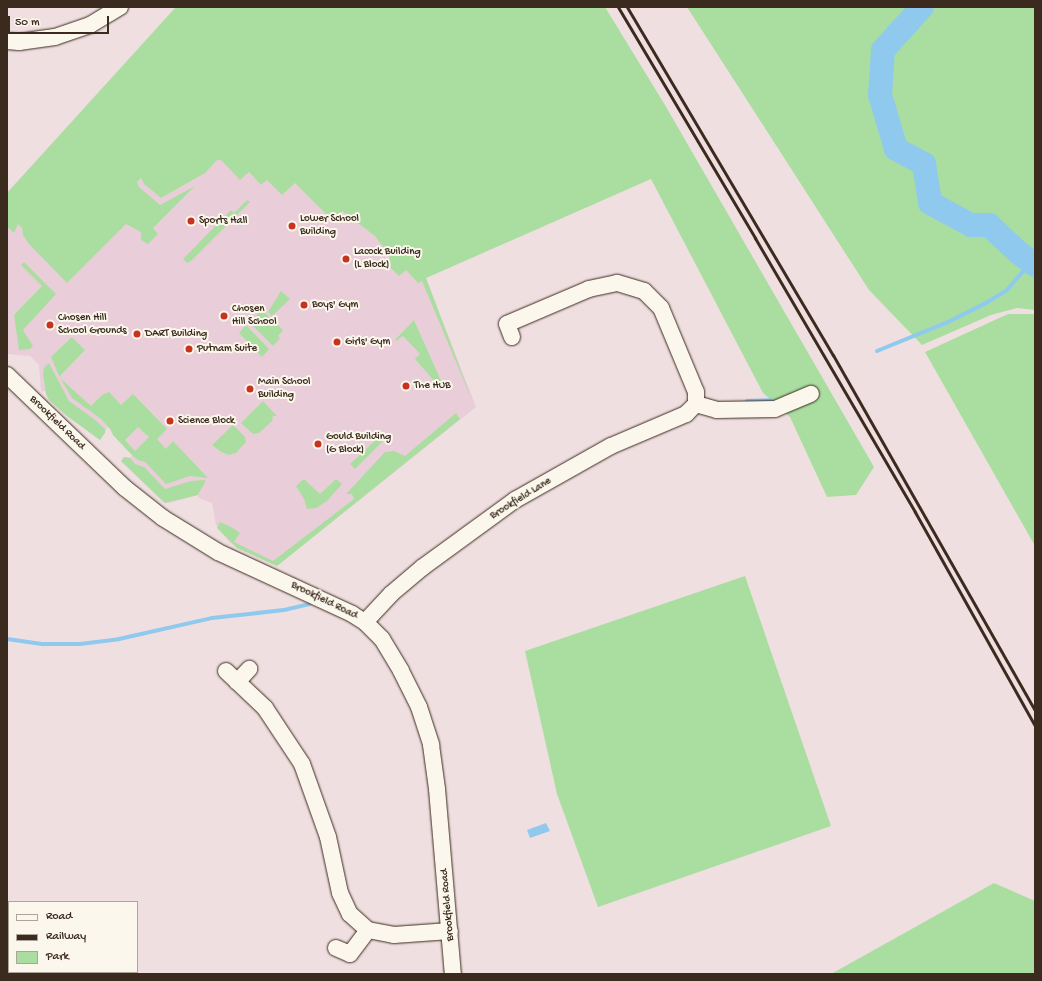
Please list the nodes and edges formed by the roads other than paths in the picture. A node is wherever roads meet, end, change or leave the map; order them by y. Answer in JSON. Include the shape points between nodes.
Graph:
{"nodes":[{"id":1,"x":120,"y":7,"type":"edge"},
{"id":2,"x":7,"y":41,"type":"edge"},
{"id":3,"x":512,"y":337,"type":"dead end"},
{"id":4,"x":7,"y":375,"type":"edge"},
{"id":5,"x":811,"y":394,"type":"dead end"},
{"id":6,"x":696,"y":404,"type":"junction"},
{"id":7,"x":365,"y":622,"type":"junction"},
{"id":8,"x":249,"y":669,"type":"dead end"},
{"id":9,"x":226,"y":671,"type":"dead end"},
{"id":10,"x":237,"y":682,"type":"junction"},
{"id":11,"x":368,"y":930,"type":"junction"},
{"id":12,"x":450,"y":931,"type":"junction"},
{"id":13,"x":346,"y":956,"type":"dead end"},
{"id":14,"x":453,"y":974,"type":"edge"}],
"edges":[{"from":1,"to":2,"type":"street","via":[[90,25],[55,37]]},
{"from":3,"to":6,"type":"street","via":[[507,324],[589,289],[617,283],[644,291],[661,308],[696,392]]},
{"from":4,"to":7,"type":"street","name":"Brookfield Road","via":[[125,488],[163,518],[218,552],[310,593]]},
{"from":5,"to":6,"type":"street","via":[[775,409],[716,410]]},
{"from":6,"to":7,"type":"street","name":"Brookfield Lane","via":[[686,414],[611,446],[515,500],[423,567],[391,594]]},
{"from":7,"to":12,"type":"street","name":"Brookfield Road","via":[[382,639],[401,671],[419,707],[431,745]]},
{"from":8,"to":10,"type":"street"},
{"from":9,"to":10,"type":"street"},
{"from":10,"to":11,"type":"street","via":[[264,708],[302,764],[328,837],[340,893],[350,914]]},
{"from":11,"to":12,"type":"street","via":[[394,935]]},
{"from":11,"to":13,"type":"street"},
{"from":12,"to":14,"type":"street","name":"Brookfield Road"}]}
